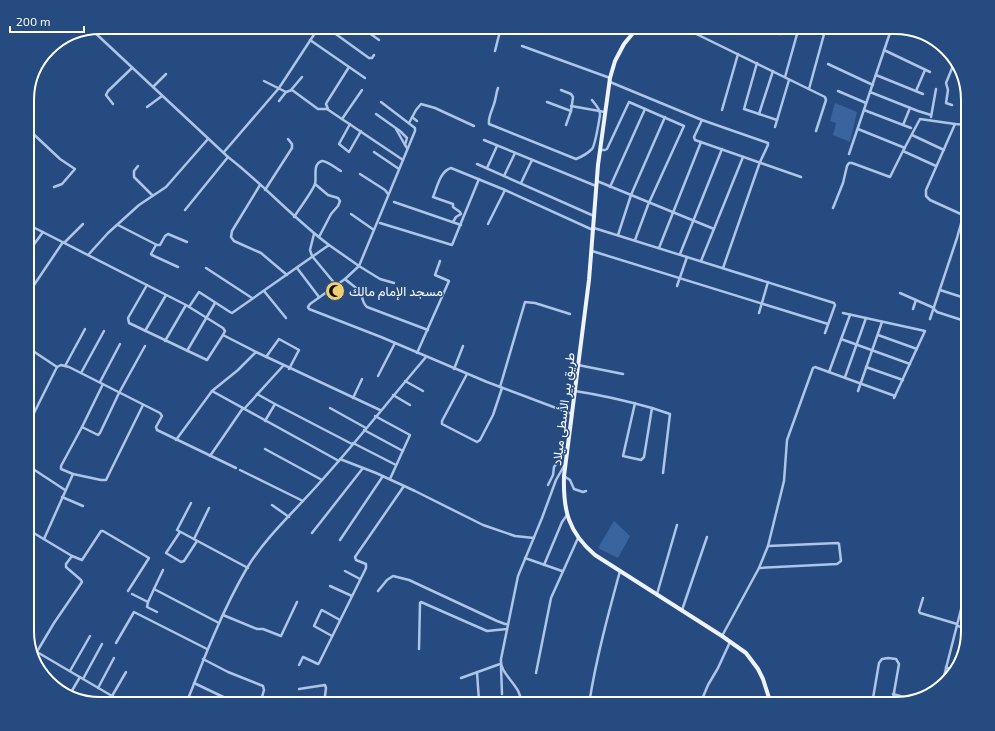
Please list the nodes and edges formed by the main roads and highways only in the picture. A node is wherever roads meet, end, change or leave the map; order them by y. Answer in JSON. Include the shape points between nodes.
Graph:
{"nodes":[{"id":1,"x":631,"y":34,"type":"edge"},
{"id":2,"x":769,"y":697,"type":"edge"}],
"edges":[{"from":1,"to":2,"type":"main road","name":"طريق بير الأسطى ميلاد","via":[[618,54],[610,80],[605,112],[592,251],[564,476],[566,515],[578,538],[595,555],[746,653],[758,669]]}]}
